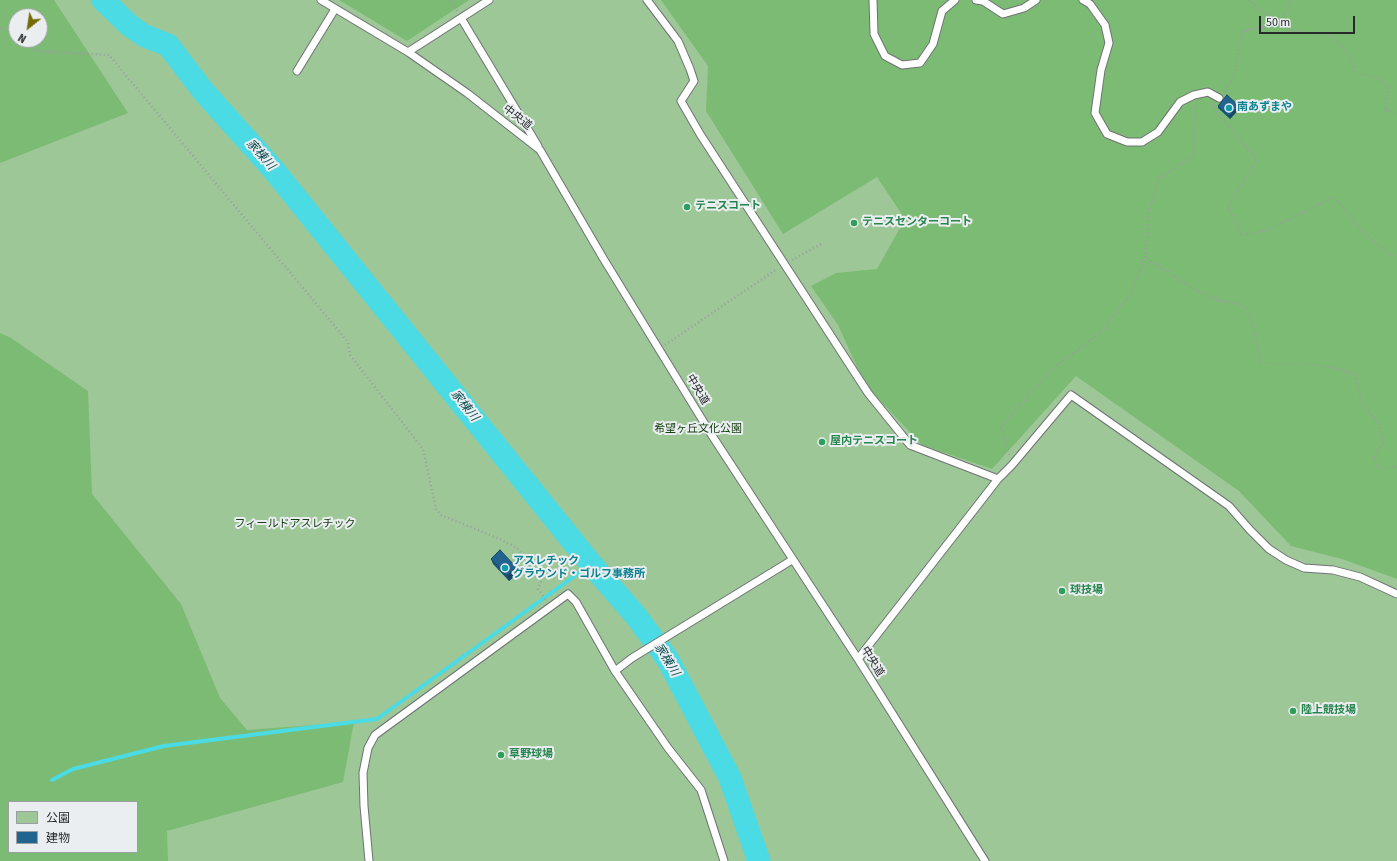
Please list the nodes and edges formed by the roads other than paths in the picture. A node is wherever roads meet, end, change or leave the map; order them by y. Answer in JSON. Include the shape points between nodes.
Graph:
{"nodes":[{"id":1,"x":321,"y":0,"type":"edge"},
{"id":2,"x":489,"y":0,"type":"edge"},
{"id":3,"x":647,"y":0,"type":"edge"},
{"id":4,"x":873,"y":0,"type":"edge"},
{"id":5,"x":955,"y":0,"type":"edge"},
{"id":6,"x":976,"y":0,"type":"edge"},
{"id":7,"x":1036,"y":0,"type":"edge"},
{"id":8,"x":1083,"y":0,"type":"edge"},
{"id":9,"x":335,"y":9,"type":"junction"},
{"id":10,"x":461,"y":18,"type":"junction"},
{"id":11,"x":408,"y":52,"type":"junction"},
{"id":12,"x":297,"y":72,"type":"dead end"},
{"id":13,"x":1219,"y":98,"type":"road end"},
{"id":14,"x":540,"y":150,"type":"junction"},
{"id":15,"x":998,"y":479,"type":"junction"},
{"id":16,"x":792,"y":560,"type":"junction"},
{"id":17,"x":1397,"y":594,"type":"edge"},
{"id":18,"x":858,"y":659,"type":"junction"},
{"id":19,"x":616,"y":671,"type":"junction"},
{"id":20,"x":370,"y":861,"type":"edge"},
{"id":21,"x":724,"y":861,"type":"edge"},
{"id":22,"x":985,"y":861,"type":"edge"}],
"edges":[{"from":1,"to":9,"type":"lane","name":"中央道"},
{"from":2,"to":10,"type":"lane"},
{"from":3,"to":15,"type":"lane","via":[[678,41],[690,69],[694,81],[681,100],[700,134],[868,393],[910,445]]},
{"from":4,"to":5,"type":"lane","via":[[874,34],[886,56],[902,65],[920,63],[933,44],[942,11]]},
{"from":6,"to":7,"type":"lane","via":[[983,1],[1003,14],[1024,8]]},
{"from":8,"to":13,"type":"lane","via":[[1090,4],[1105,25],[1109,44],[1101,70],[1094,113],[1107,134],[1127,142],[1142,142],[1158,132],[1180,102],[1208,92]]},
{"from":9,"to":11,"type":"lane","name":"中央道"},
{"from":9,"to":12,"type":"lane"},
{"from":10,"to":11,"type":"lane"},
{"from":10,"to":14,"type":"lane"},
{"from":11,"to":14,"type":"lane","name":"中央道","via":[[467,93]]},
{"from":14,"to":16,"type":"lane","name":"中央道","via":[[711,434]]},
{"from":15,"to":17,"type":"lane","via":[[1071,395],[1229,506],[1269,549],[1286,560],[1304,568],[1333,570],[1360,577]]},
{"from":15,"to":18,"type":"lane"},
{"from":16,"to":18,"type":"lane","name":"中央道"},
{"from":16,"to":19,"type":"lane","via":[[632,658]]},
{"from":18,"to":22,"type":"lane","name":"中央道"},
{"from":19,"to":20,"type":"lane","via":[[576,602],[568,594],[375,735],[368,748],[363,773]]},
{"from":19,"to":21,"type":"lane","via":[[668,748],[701,790]]}]}
